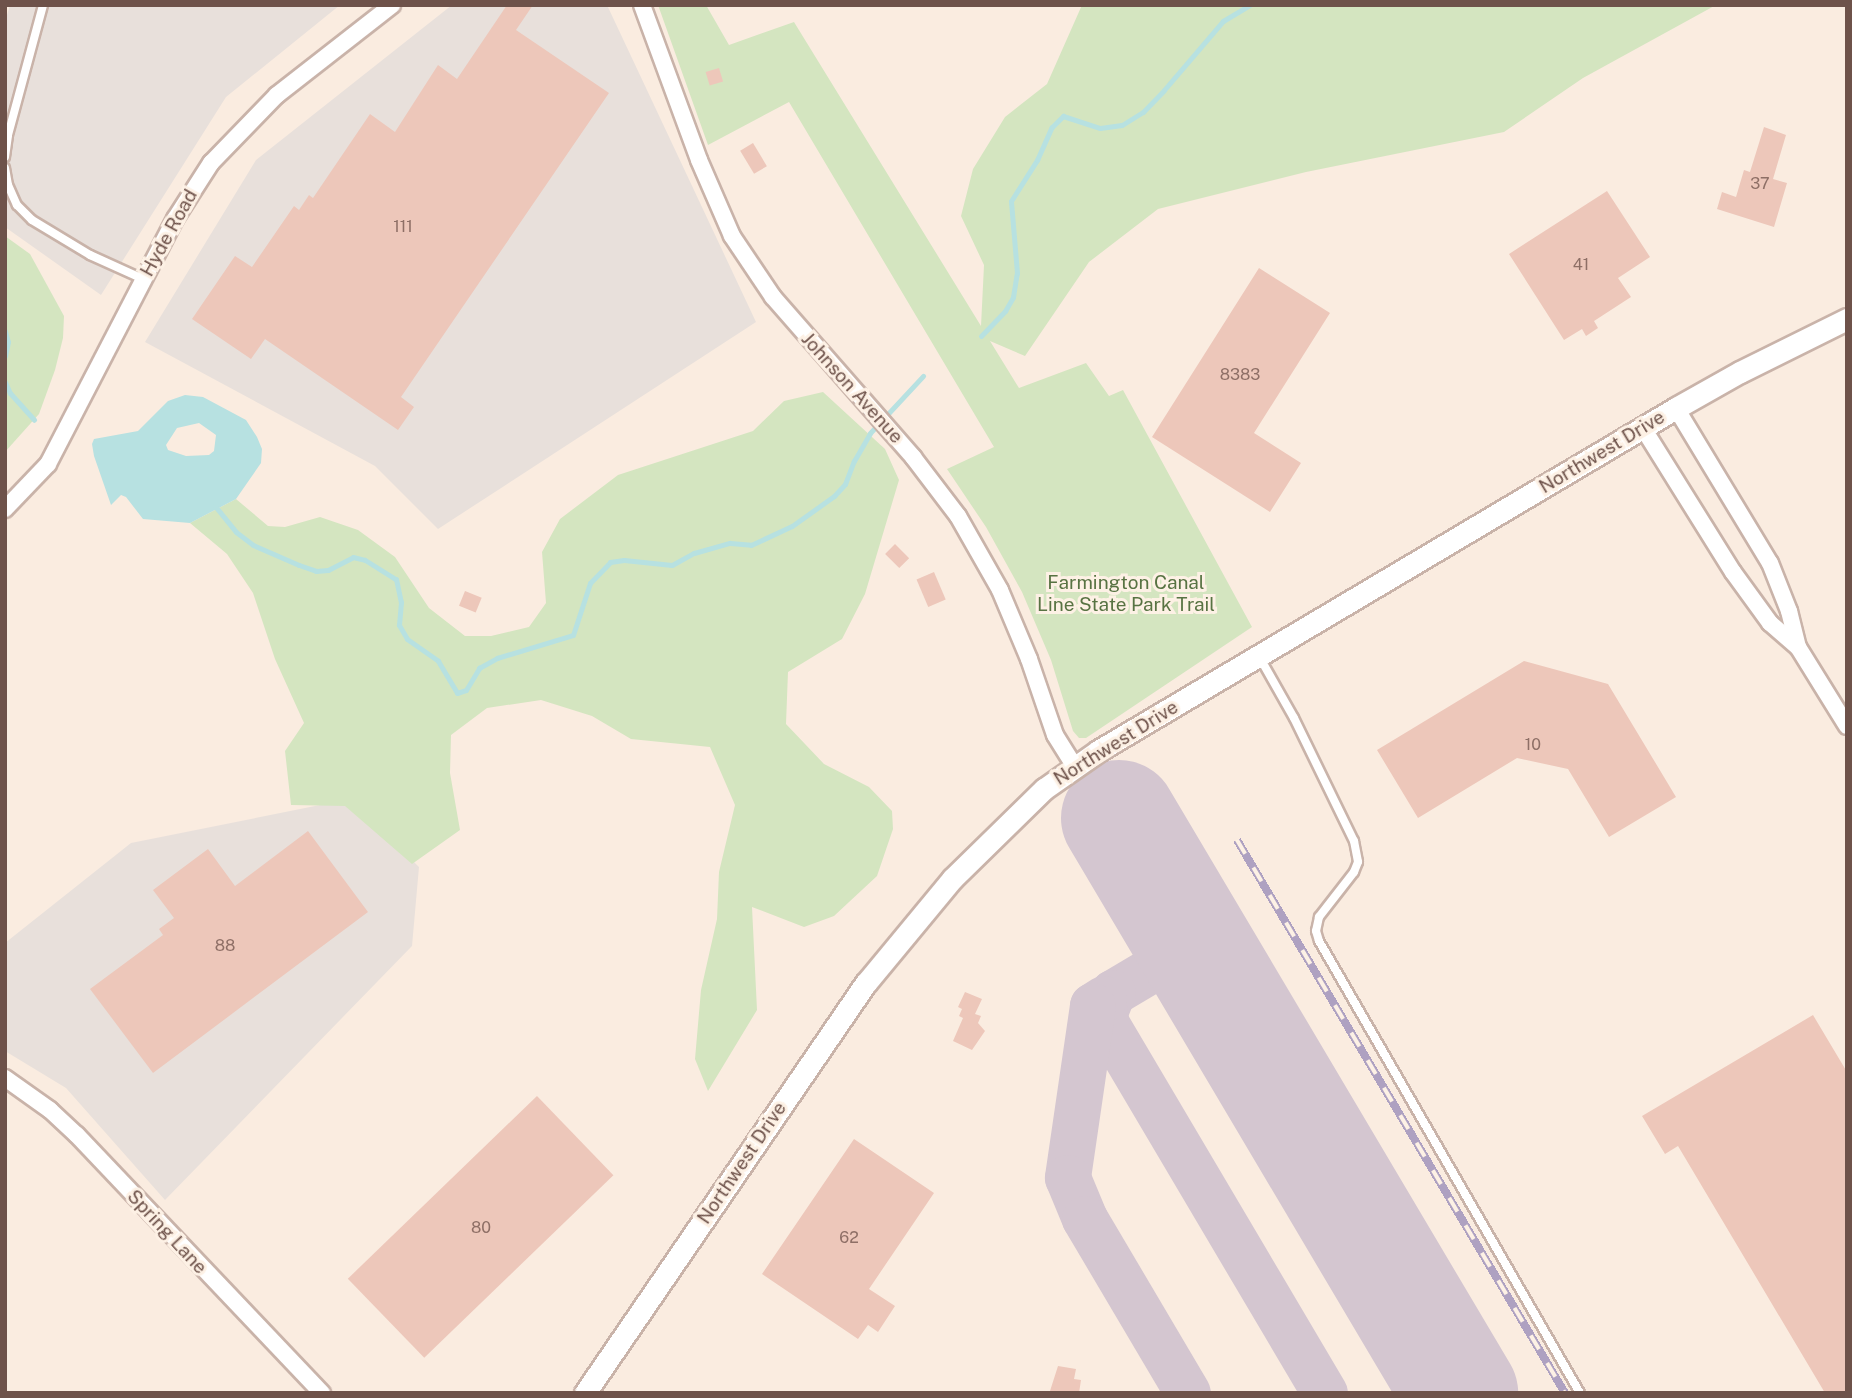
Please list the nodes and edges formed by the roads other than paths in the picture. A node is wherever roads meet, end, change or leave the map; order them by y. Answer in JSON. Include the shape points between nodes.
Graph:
{"nodes":[{"id":1,"x":43,"y":5,"type":"edge"},
{"id":2,"x":392,"y":5,"type":"edge"},
{"id":3,"x":642,"y":5,"type":"edge"},
{"id":4,"x":5,"y":157,"type":"edge"},
{"id":5,"x":5,"y":168,"type":"edge"},
{"id":6,"x":144,"y":279,"type":"junction"},
{"id":7,"x":1847,"y":319,"type":"edge"},
{"id":8,"x":1676,"y":408,"type":"junction"},
{"id":9,"x":1643,"y":428,"type":"junction"},
{"id":10,"x":5,"y":509,"type":"edge"},
{"id":11,"x":1798,"y":647,"type":"junction"},
{"id":12,"x":1259,"y":655,"type":"junction"},
{"id":13,"x":1847,"y":726,"type":"edge"},
{"id":14,"x":1074,"y":766,"type":"junction"},
{"id":15,"x":5,"y":1079,"type":"edge"},
{"id":16,"x":322,"y":1393,"type":"edge"},
{"id":17,"x":585,"y":1393,"type":"edge"},
{"id":18,"x":1580,"y":1393,"type":"edge"}],
"edges":[{"from":1,"to":4,"type":"lane"},
{"from":2,"to":6,"type":"street","name":"Hyde Road","via":[[295,79],[231,139],[192,190]]},
{"from":3,"to":14,"type":"street","name":"Johnson Avenue","via":[[702,170],[732,236],[773,297],[938,488],[977,547],[1014,622],[1055,735]]},
{"from":5,"to":6,"type":"lane","via":[[17,205],[32,220],[90,255]]},
{"from":6,"to":10,"type":"street","name":"Hyde Road","via":[[48,464]]},
{"from":7,"to":8,"type":"main road","name":"Northwest Drive"},
{"from":8,"to":9,"type":"main road","name":"Northwest Drive"},
{"from":8,"to":11,"type":"street","via":[[1770,563]]},
{"from":9,"to":11,"type":"street","via":[[1733,572],[1770,623]]},
{"from":9,"to":12,"type":"main road","name":"Northwest Drive"},
{"from":11,"to":13,"type":"street"},
{"from":12,"to":14,"type":"main road","name":"Northwest Drive"},
{"from":12,"to":18,"type":"lane","via":[[1329,789],[1358,862],[1319,917],[1316,931],[1320,941]]},
{"from":14,"to":17,"type":"main road","name":"Northwest Drive","via":[[996,834],[912,924],[808,1065]]},
{"from":15,"to":16,"type":"street","name":"Spring Lane","via":[[77,1135]]}]}
